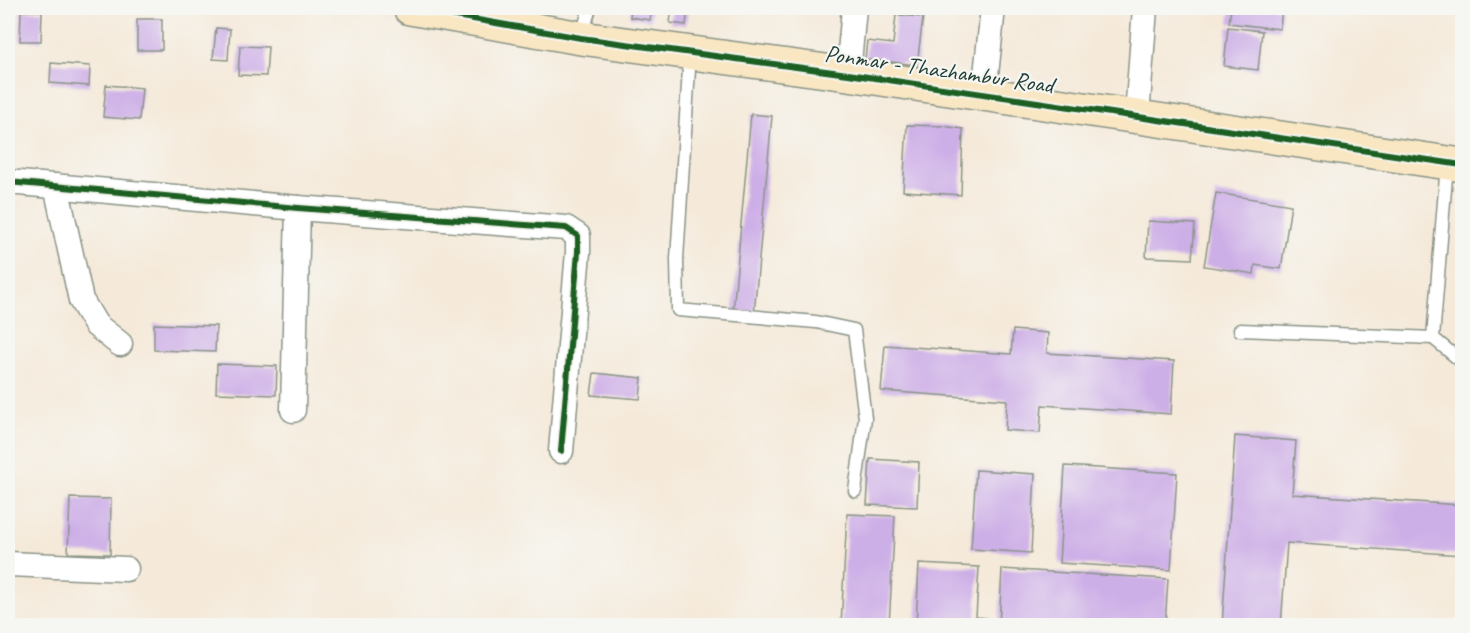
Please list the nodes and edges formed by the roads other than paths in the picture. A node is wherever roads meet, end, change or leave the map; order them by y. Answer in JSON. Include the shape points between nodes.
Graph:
{"nodes":[{"id":1,"x":410,"y":8,"type":"edge"},
{"id":2,"x":590,"y":8,"type":"edge"},
{"id":3,"x":854,"y":8,"type":"edge"},
{"id":4,"x":993,"y":8,"type":"edge"},
{"id":5,"x":1145,"y":8,"type":"edge"},
{"id":6,"x":581,"y":38,"type":"junction"},
{"id":7,"x":690,"y":51,"type":"junction"},
{"id":8,"x":849,"y":74,"type":"junction"},
{"id":9,"x":984,"y":94,"type":"junction"},
{"id":10,"x":1137,"y":116,"type":"junction"},
{"id":11,"x":1455,"y":164,"type":"edge"},
{"id":12,"x":8,"y":182,"type":"edge"},
{"id":13,"x":56,"y":186,"type":"junction"},
{"id":14,"x":298,"y":208,"type":"junction"},
{"id":15,"x":1240,"y":330,"type":"dead end"},
{"id":16,"x":1433,"y":338,"type":"junction"},
{"id":17,"x":120,"y":344,"type":"dead end"},
{"id":18,"x":1462,"y":362,"type":"edge"},
{"id":19,"x":293,"y":410,"type":"dead end"},
{"id":20,"x":561,"y":451,"type":"dead end"},
{"id":21,"x":855,"y":491,"type":"dead end"},
{"id":22,"x":8,"y":564,"type":"edge"},
{"id":23,"x":126,"y":569,"type":"dead end"}],
"edges":[{"from":1,"to":6,"type":"street","name":"Ponmar - Thazhambur Road"},
{"from":2,"to":6,"type":"lane"},
{"from":3,"to":8,"type":"street"},
{"from":4,"to":9,"type":"street"},
{"from":5,"to":10,"type":"street"},
{"from":6,"to":7,"type":"street","name":"Ponmar - Thazhambur Road"},
{"from":7,"to":8,"type":"street","name":"Ponmar - Thazhambur Road"},
{"from":7,"to":21,"type":"lane","via":[[676,259],[678,310],[816,322],[854,330],[865,418]]},
{"from":8,"to":9,"type":"street","name":"Ponmar - Thazhambur Road"},
{"from":9,"to":10,"type":"street","name":"Ponmar - Thazhambur Road"},
{"from":10,"to":11,"type":"street","name":"Ponmar - Thazhambur Road"},
{"from":11,"to":16,"type":"lane"},
{"from":12,"to":13,"type":"street"},
{"from":13,"to":14,"type":"street"},
{"from":13,"to":17,"type":"street","via":[[81,300],[96,325]]},
{"from":14,"to":19,"type":"street"},
{"from":14,"to":20,"type":"street","via":[[566,228],[578,236]]},
{"from":15,"to":16,"type":"lane"},
{"from":16,"to":18,"type":"lane"},
{"from":22,"to":23,"type":"street"}]}
